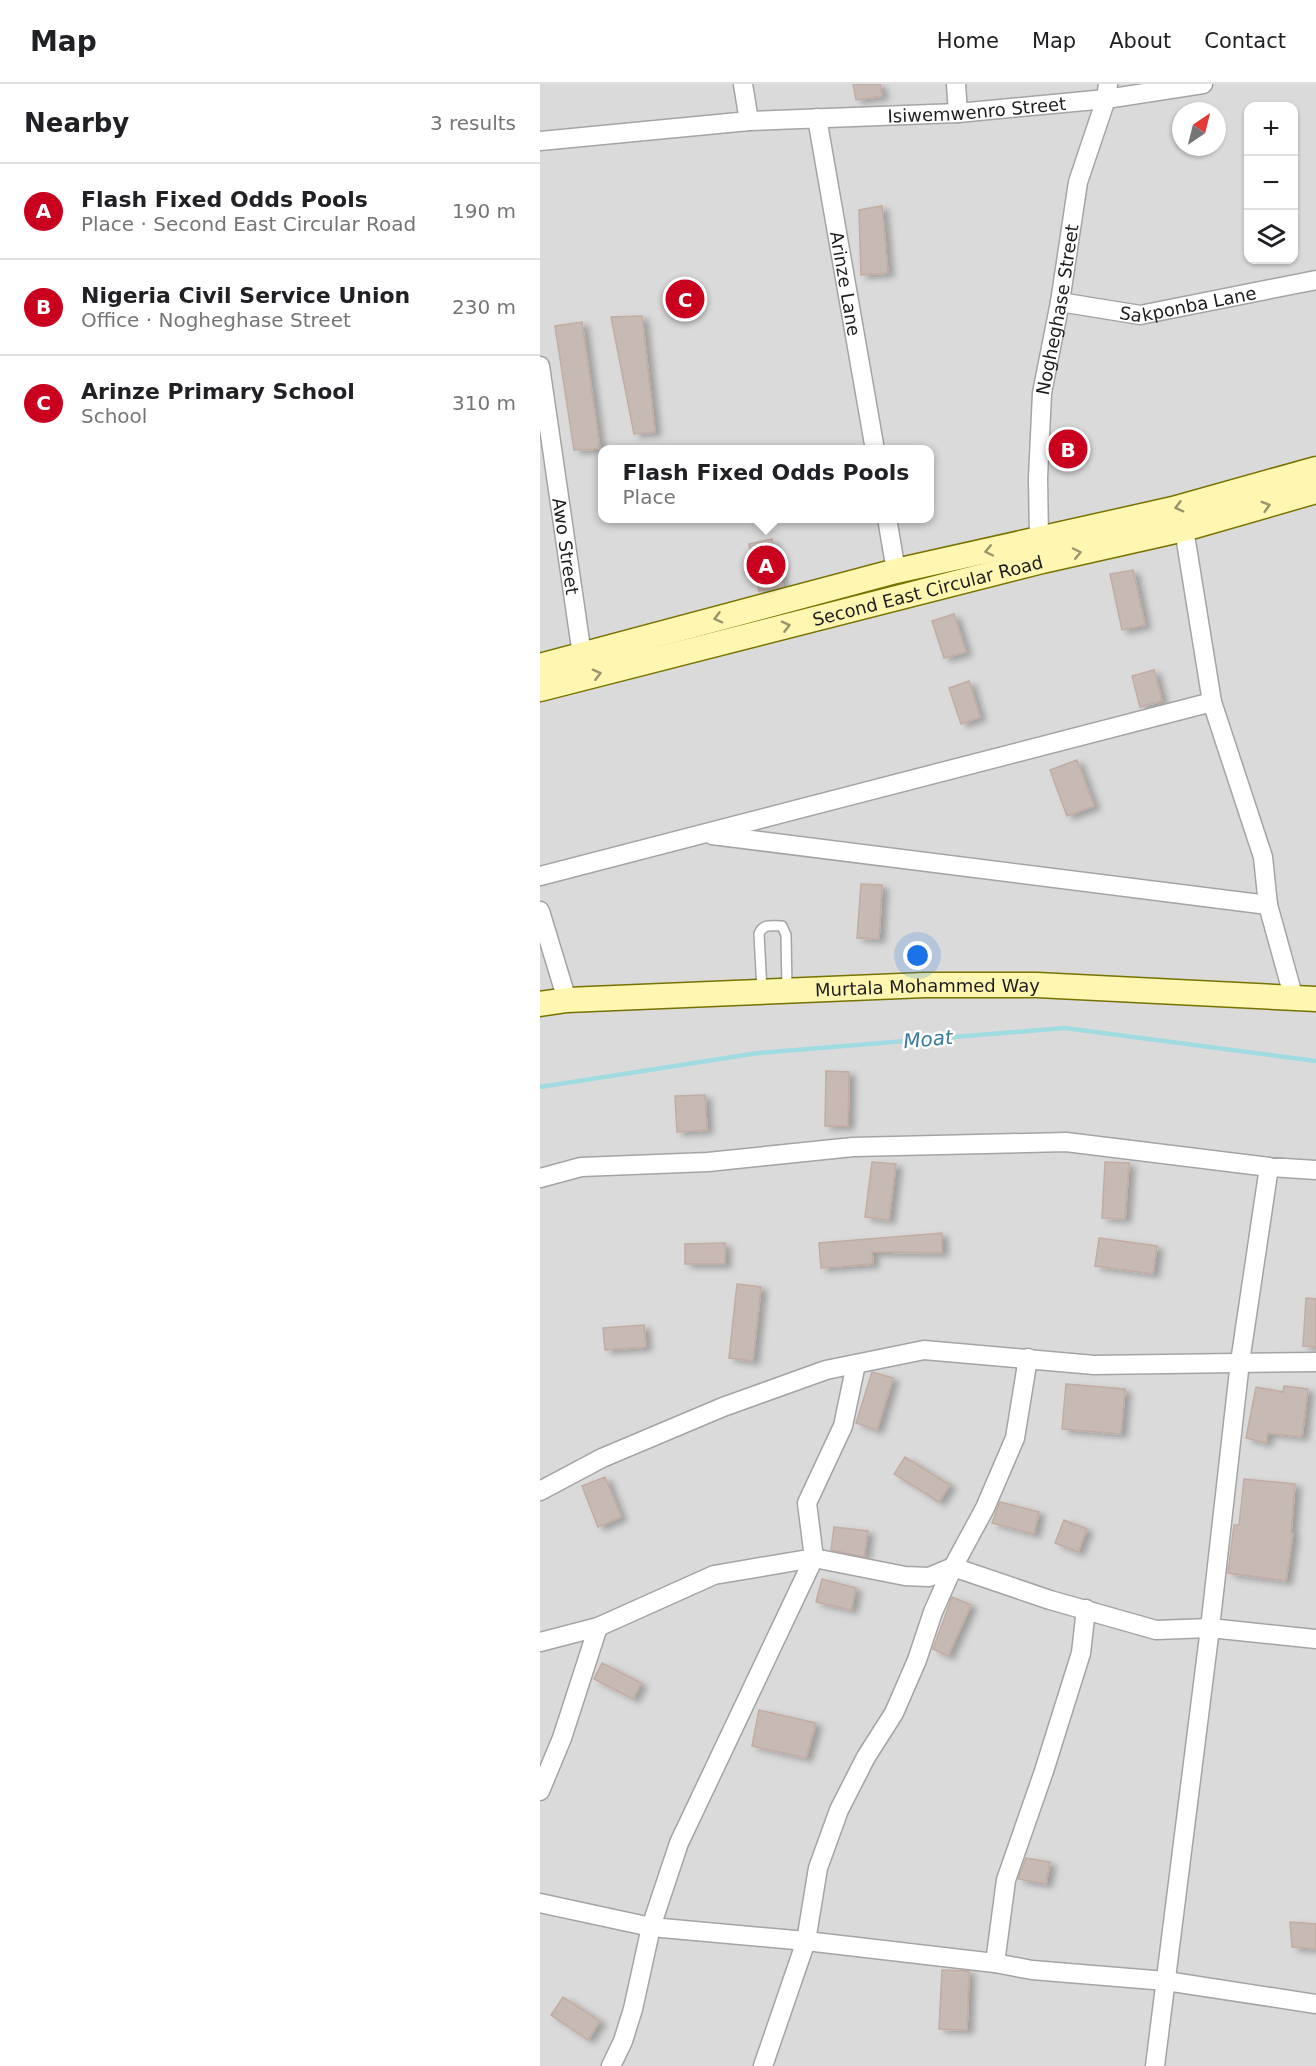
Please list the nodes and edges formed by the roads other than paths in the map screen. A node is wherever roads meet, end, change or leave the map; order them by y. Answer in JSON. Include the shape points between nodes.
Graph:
{"nodes":[{"id":1,"x":743,"y":84,"type":"edge"},
{"id":2,"x":957,"y":84,"type":"edge"},
{"id":3,"x":1203,"y":84,"type":"edge"},
{"id":4,"x":1107,"y":91,"type":"edge"},
{"id":5,"x":958,"y":113,"type":"junction"},
{"id":6,"x":817,"y":118,"type":"junction"},
{"id":7,"x":749,"y":120,"type":"junction"},
{"id":8,"x":540,"y":141,"type":"edge"},
{"id":9,"x":1316,"y":280,"type":"edge"},
{"id":10,"x":1060,"y":302,"type":"junction"},
{"id":11,"x":540,"y":366,"type":"edge"},
{"id":12,"x":874,"y":445,"type":"edge"},
{"id":13,"x":1316,"y":469,"type":"edge"},
{"id":14,"x":1316,"y":491,"type":"edge"},
{"id":15,"x":888,"y":523,"type":"edge"},
{"id":16,"x":1184,"y":529,"type":"junction"},
{"id":17,"x":1039,"y":540,"type":"junction"},
{"id":18,"x":896,"y":571,"type":"junction"},
{"id":19,"x":582,"y":655,"type":"junction"},
{"id":20,"x":540,"y":666,"type":"edge"},
{"id":21,"x":540,"y":689,"type":"edge"},
{"id":22,"x":1212,"y":702,"type":"junction"},
{"id":23,"x":702,"y":834,"type":"junction"},
{"id":24,"x":540,"y":876,"type":"edge"},
{"id":25,"x":1268,"y":905,"type":"junction"},
{"id":26,"x":540,"y":911,"type":"edge"},
{"id":27,"x":787,"y":991,"type":"junction"},
{"id":28,"x":762,"y":993,"type":"junction"},
{"id":29,"x":1305,"y":999,"type":"edge"},
{"id":30,"x":567,"y":1000,"type":"junction"},
{"id":31,"x":540,"y":1004,"type":"edge"},
{"id":32,"x":1269,"y":1167,"type":"junction"},
{"id":33,"x":1316,"y":1170,"type":"edge"},
{"id":34,"x":540,"y":1178,"type":"edge"},
{"id":35,"x":1028,"y":1358,"type":"junction"},
{"id":36,"x":1240,"y":1362,"type":"junction"},
{"id":37,"x":1316,"y":1362,"type":"edge"},
{"id":38,"x":856,"y":1364,"type":"junction"},
{"id":39,"x":540,"y":1491,"type":"edge"},
{"id":40,"x":814,"y":1558,"type":"junction"},
{"id":41,"x":953,"y":1567,"type":"junction"},
{"id":42,"x":1086,"y":1609,"type":"junction"},
{"id":43,"x":598,"y":1628,"type":"junction"},
{"id":44,"x":1210,"y":1629,"type":"junction"},
{"id":45,"x":1316,"y":1639,"type":"edge"},
{"id":46,"x":540,"y":1642,"type":"edge"},
{"id":47,"x":540,"y":1791,"type":"edge"},
{"id":48,"x":540,"y":1903,"type":"edge"},
{"id":49,"x":651,"y":1927,"type":"junction"},
{"id":50,"x":806,"y":1941,"type":"junction"},
{"id":51,"x":995,"y":1963,"type":"junction"},
{"id":52,"x":1166,"y":1982,"type":"junction"},
{"id":53,"x":1316,"y":2004,"type":"edge"},
{"id":54,"x":611,"y":2066,"type":"edge"},
{"id":55,"x":763,"y":2066,"type":"edge"},
{"id":56,"x":1155,"y":2066,"type":"edge"}],
"edges":[{"from":1,"to":7,"type":"street"},
{"from":2,"to":5,"type":"street"},
{"from":3,"to":4,"type":"street","name":"Isiwemwenro Street"},
{"from":4,"to":5,"type":"street","name":"Isiwemwenro Street"},
{"from":4,"to":10,"type":"street","name":"Nogheghase Street","via":[[1078,182]]},
{"from":5,"to":6,"type":"street","name":"Isiwemwenro Street"},
{"from":6,"to":7,"type":"street","name":"Isiwemwenro Street"},
{"from":6,"to":12,"type":"street","name":"Arinze Lane"},
{"from":7,"to":8,"type":"street","name":"Isiwemwenro Street"},
{"from":9,"to":10,"type":"street","name":"Sakponba Lane","via":[[1140,315]]},
{"from":10,"to":17,"type":"street","name":"Nogheghase Street","via":[[1042,393]]},
{"from":11,"to":19,"type":"street","name":"Awo Street"},
{"from":13,"to":17,"type":"main road","name":"Second East Circular Road","one_way":true,"via":[[1173,509]]},
{"from":16,"to":14,"type":"main road","name":"Second East Circular Road","one_way":true},
{"from":15,"to":18,"type":"street"},
{"from":21,"to":16,"type":"main road","name":"Second East Circular Road","one_way":true,"via":[[1042,561]]},
{"from":16,"to":22,"type":"street"},
{"from":17,"to":18,"type":"main road","name":"Second East Circular Road","one_way":true},
{"from":18,"to":19,"type":"main road","name":"Second East Circular Road","one_way":true},
{"from":19,"to":20,"type":"main road","name":"Second East Circular Road"},
{"from":22,"to":23,"type":"street"},
{"from":22,"to":25,"type":"street","via":[[1263,857]]},
{"from":23,"to":24,"type":"street"},
{"from":23,"to":25,"type":"street"},
{"from":25,"to":29,"type":"street"},
{"from":26,"to":30,"type":"street"},
{"from":27,"to":28,"type":"main road","name":"Murtala Mohammed Way"},
{"from":27,"to":28,"type":"lane","via":[[786,935],[782,926],[765,926],[759,934]]},
{"from":27,"to":29,"type":"main road","name":"Murtala Mohammed Way","via":[[1037,985]]},
{"from":28,"to":30,"type":"main road","name":"Murtala Mohammed Way"},
{"from":30,"to":31,"type":"main road","name":"Murtala Mohammed Way"},
{"from":32,"to":33,"type":"street"},
{"from":32,"to":34,"type":"street","via":[[1066,1142],[995,1143],[853,1147],[708,1162],[581,1167]]},
{"from":32,"to":36,"type":"street"},
{"from":35,"to":36,"type":"street","via":[[1094,1365]]},
{"from":35,"to":38,"type":"street","via":[[924,1350]]},
{"from":35,"to":41,"type":"street","via":[[1015,1438],[985,1508]]},
{"from":36,"to":37,"type":"street"},
{"from":36,"to":44,"type":"street"},
{"from":38,"to":39,"type":"street","via":[[826,1370],[723,1407],[602,1458]]},
{"from":38,"to":40,"type":"street","via":[[843,1426],[807,1503]]},
{"from":40,"to":41,"type":"street","via":[[905,1576],[929,1577]]},
{"from":40,"to":43,"type":"street","via":[[714,1575]]},
{"from":40,"to":49,"type":"street","via":[[679,1843]]},
{"from":41,"to":42,"type":"street"},
{"from":41,"to":50,"type":"street","via":[[894,1713],[839,1810],[818,1868]]},
{"from":42,"to":44,"type":"street","via":[[1156,1630]]},
{"from":42,"to":51,"type":"street","via":[[1081,1653],[1006,1880]]},
{"from":43,"to":46,"type":"street"},
{"from":43,"to":47,"type":"street"},
{"from":44,"to":45,"type":"street"},
{"from":44,"to":52,"type":"street"},
{"from":48,"to":49,"type":"street"},
{"from":49,"to":50,"type":"street"},
{"from":49,"to":54,"type":"street","via":[[633,2009]]},
{"from":50,"to":51,"type":"street"},
{"from":50,"to":55,"type":"street"},
{"from":51,"to":52,"type":"street"},
{"from":52,"to":53,"type":"street"},
{"from":52,"to":56,"type":"street"}]}
